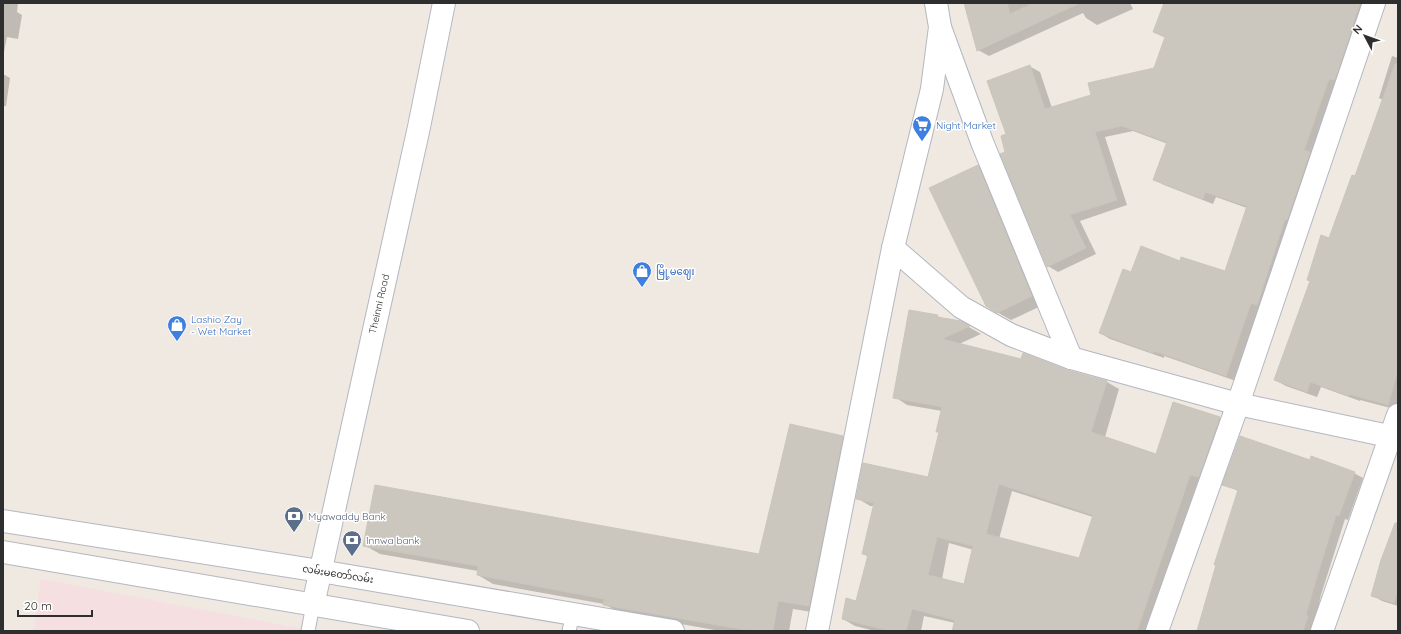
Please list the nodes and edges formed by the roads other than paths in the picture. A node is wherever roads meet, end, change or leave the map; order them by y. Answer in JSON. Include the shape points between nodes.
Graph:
{"nodes":[{"id":1,"x":444,"y":3,"type":"edge"},
{"id":2,"x":936,"y":3,"type":"edge"},
{"id":3,"x":1374,"y":3,"type":"edge"},
{"id":4,"x":940,"y":27,"type":"junction"},
{"id":5,"x":893,"y":248,"type":"junction"},
{"id":6,"x":1071,"y":358,"type":"junction"},
{"id":7,"x":1238,"y":404,"type":"junction"},
{"id":8,"x":1398,"y":415,"type":"edge"},
{"id":9,"x":1394,"y":438,"type":"edge"},
{"id":10,"x":7,"y":522,"type":"edge"},
{"id":11,"x":6,"y":553,"type":"edge"},
{"id":12,"x":320,"y":571,"type":"junction"},
{"id":13,"x":313,"y":605,"type":"junction"},
{"id":14,"x":571,"y":623,"type":"edge"},
{"id":15,"x":308,"y":631,"type":"edge"},
{"id":16,"x":468,"y":631,"type":"edge"},
{"id":17,"x":673,"y":631,"type":"edge"},
{"id":18,"x":817,"y":631,"type":"edge"},
{"id":19,"x":1156,"y":631,"type":"edge"},
{"id":20,"x":1322,"y":631,"type":"edge"}],
"edges":[{"from":1,"to":12,"type":"main road","name":"Theinni Road","via":[[419,127]]},
{"from":2,"to":4,"type":"main road"},
{"from":3,"to":7,"type":"main road"},
{"from":4,"to":5,"type":"main road","via":[[932,89]]},
{"from":4,"to":6,"type":"main road","via":[[982,142]]},
{"from":5,"to":6,"type":"main road","via":[[961,307],[1011,335]]},
{"from":5,"to":18,"type":"main road"},
{"from":6,"to":7,"type":"main road"},
{"from":7,"to":9,"type":"main road"},
{"from":7,"to":19,"type":"main road"},
{"from":8,"to":9,"type":"main road"},
{"from":9,"to":20,"type":"main road"},
{"from":10,"to":11,"type":"main road"},
{"from":10,"to":12,"type":"main road","name":"လမ်းမတော်လမ်း"},
{"from":11,"to":13,"type":"main road"},
{"from":12,"to":13,"type":"main road","name":"Theinni Road"},
{"from":12,"to":14,"type":"main road","name":"လမ်းမတော်လမ်း"},
{"from":13,"to":15,"type":"lane"},
{"from":13,"to":16,"type":"main road"},
{"from":14,"to":17,"type":"main road","name":"လမ်းမတော်လမ်း"}]}
